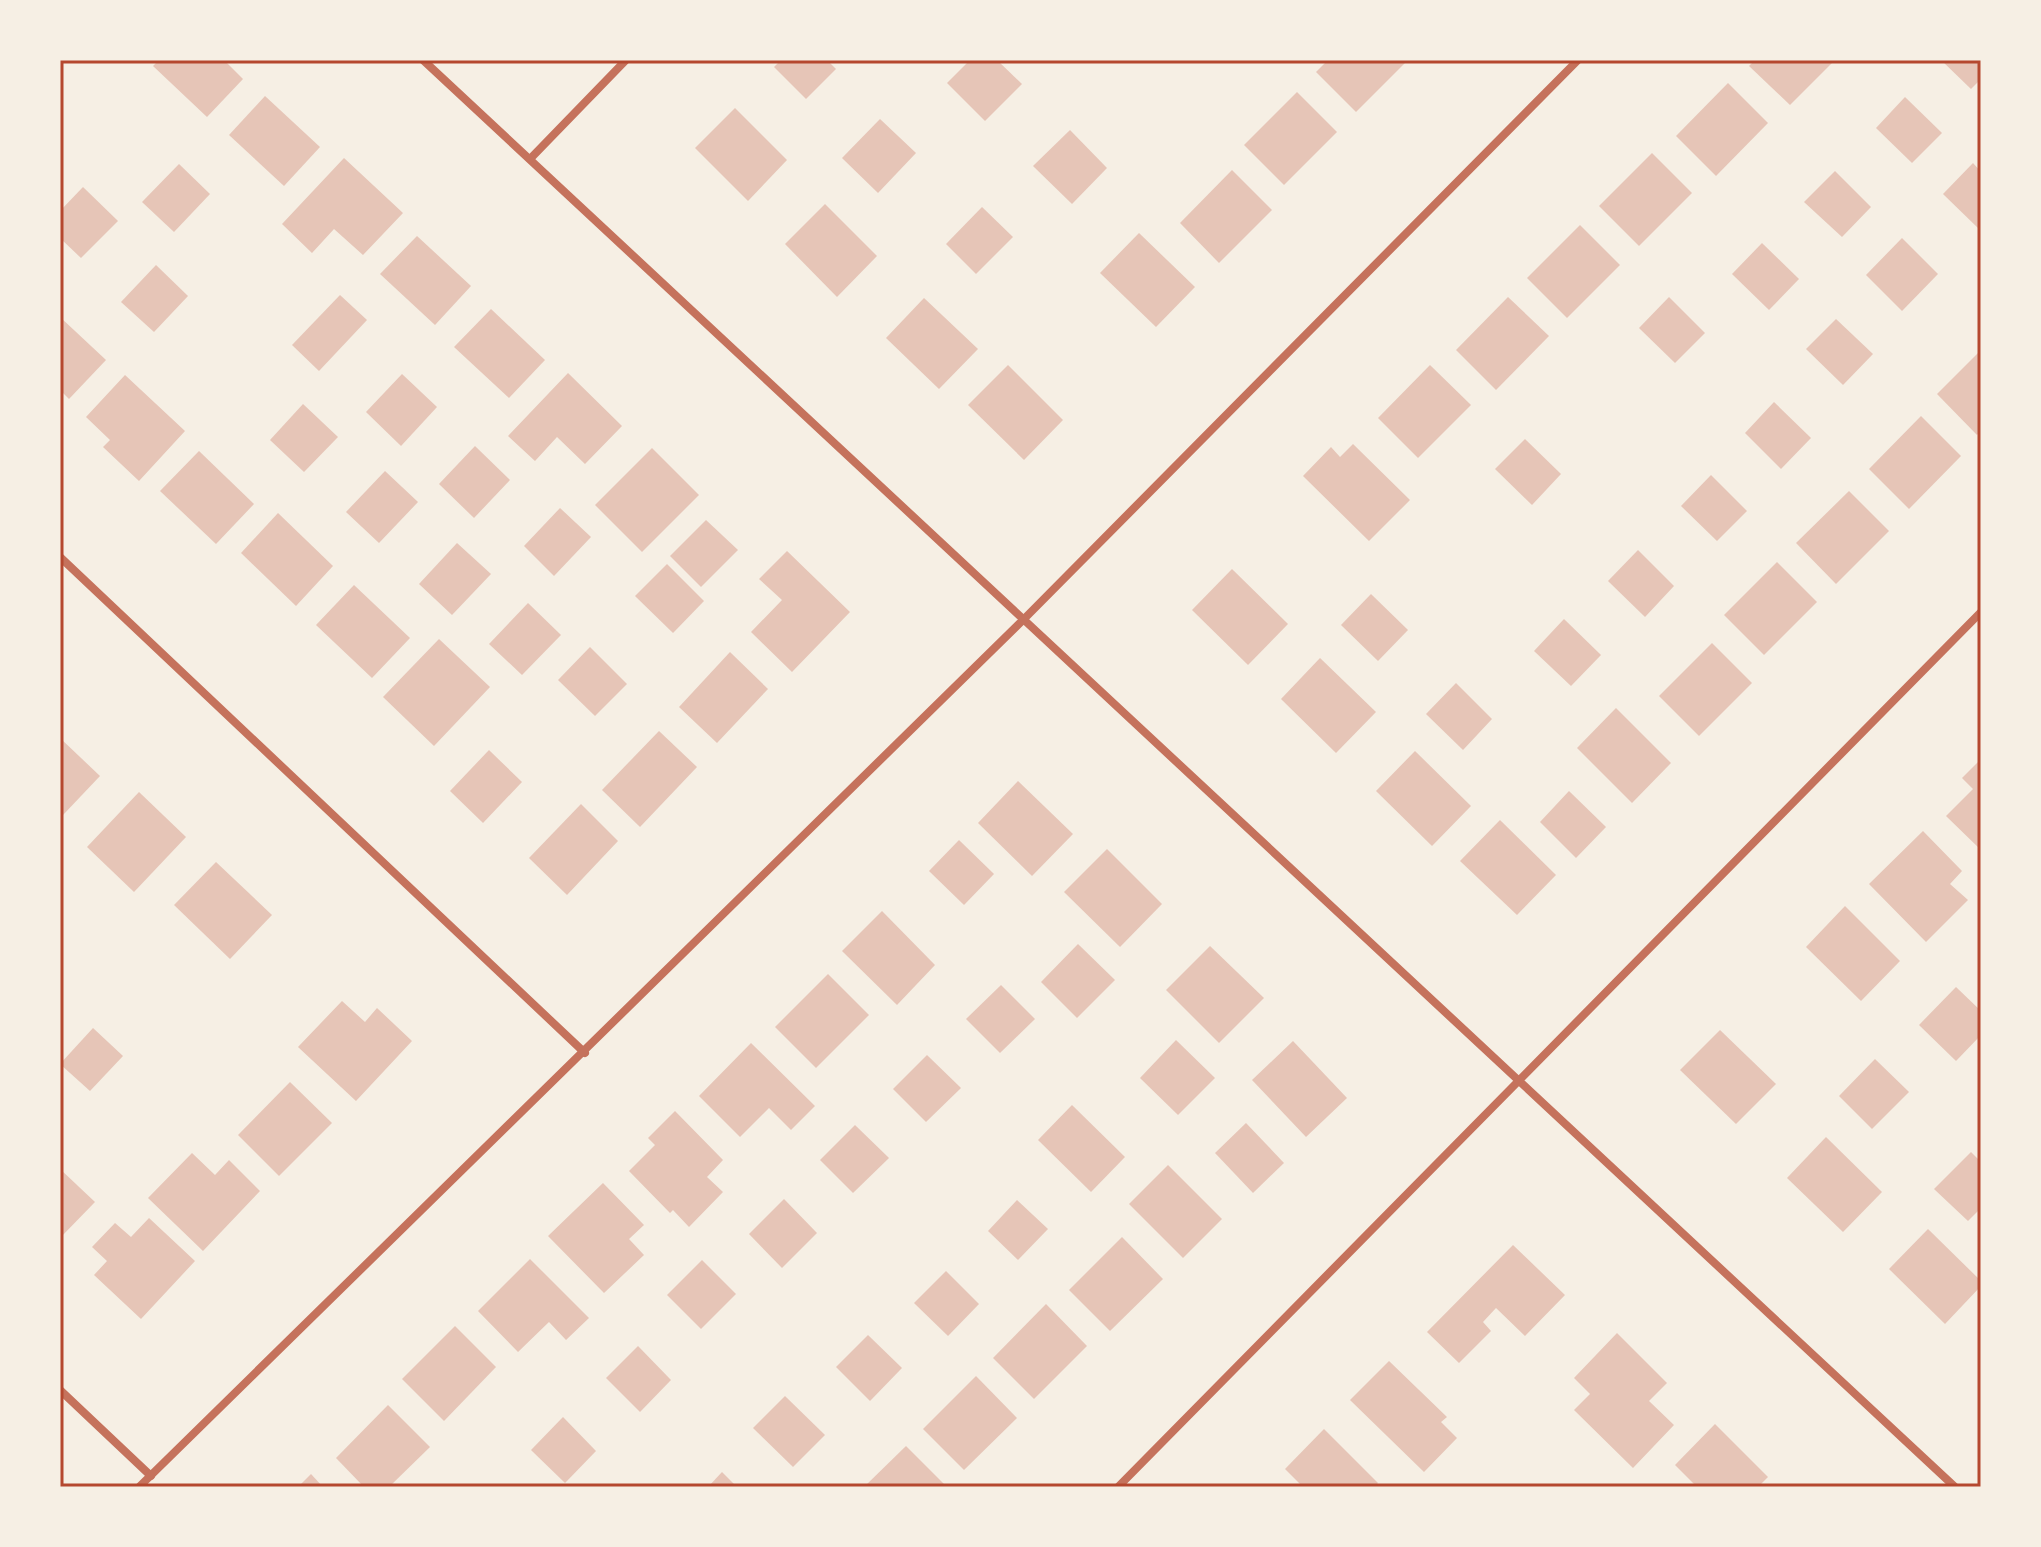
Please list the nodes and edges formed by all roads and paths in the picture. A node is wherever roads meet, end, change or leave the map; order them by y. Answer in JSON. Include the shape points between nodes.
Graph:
{"nodes":[{"id":1,"x":423,"y":60,"type":"edge"},
{"id":2,"x":626,"y":60,"type":"edge"},
{"id":3,"x":1578,"y":60,"type":"edge"},
{"id":4,"x":530,"y":159,"type":"junction"},
{"id":5,"x":60,"y":557,"type":"edge"},
{"id":6,"x":1981,"y":612,"type":"edge"},
{"id":7,"x":1023,"y":620,"type":"junction"},
{"id":8,"x":585,"y":1053,"type":"junction"},
{"id":9,"x":1519,"y":1080,"type":"junction"},
{"id":10,"x":60,"y":1390,"type":"edge"},
{"id":11,"x":151,"y":1476,"type":"junction"},
{"id":12,"x":139,"y":1487,"type":"edge"},
{"id":13,"x":1118,"y":1487,"type":"edge"},
{"id":14,"x":1955,"y":1487,"type":"edge"}],
"edges":[{"from":1,"to":4,"type":"street"},
{"from":2,"to":4,"type":"street"},
{"from":3,"to":7,"type":"street"},
{"from":4,"to":7,"type":"street"},
{"from":5,"to":8,"type":"street"},
{"from":6,"to":9,"type":"street"},
{"from":7,"to":8,"type":"street"},
{"from":7,"to":9,"type":"street"},
{"from":8,"to":11,"type":"street"},
{"from":9,"to":13,"type":"street"},
{"from":9,"to":14,"type":"street"},
{"from":10,"to":11,"type":"street"},
{"from":11,"to":12,"type":"street"}]}
